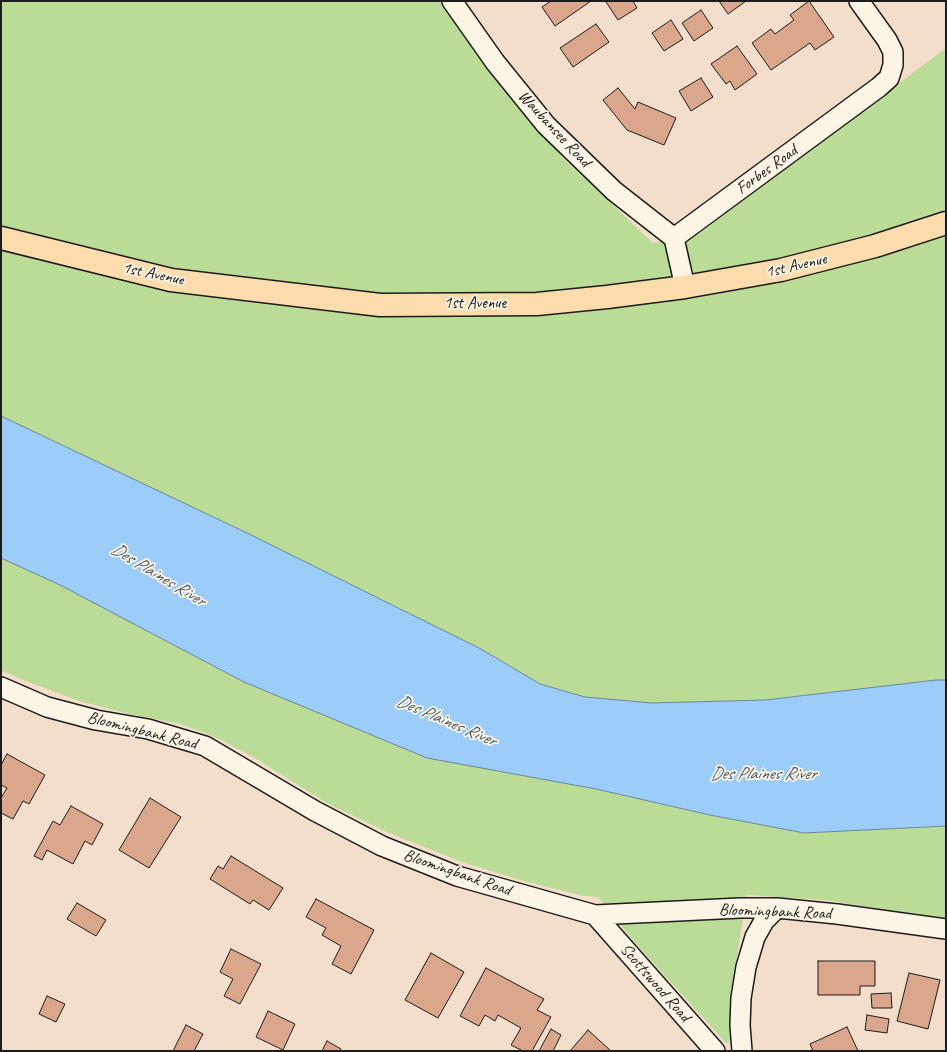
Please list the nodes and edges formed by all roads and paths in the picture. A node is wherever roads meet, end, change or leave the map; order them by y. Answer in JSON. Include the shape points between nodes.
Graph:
{"nodes":[{"id":1,"x":452,"y":1,"type":"edge"},
{"id":2,"x":859,"y":1,"type":"edge"},
{"id":3,"x":946,"y":223,"type":"edge"},
{"id":4,"x":1,"y":238,"type":"edge"},
{"id":5,"x":674,"y":238,"type":"junction"},
{"id":6,"x":685,"y":287,"type":"junction"},
{"id":7,"x":1,"y":687,"type":"edge"},
{"id":8,"x":776,"y":908,"type":"junction"},
{"id":9,"x":595,"y":915,"type":"junction"},
{"id":10,"x":946,"y":929,"type":"edge"},
{"id":11,"x":715,"y":1051,"type":"edge"},
{"id":12,"x":742,"y":1051,"type":"edge"}],
"edges":[{"from":1,"to":5,"type":"street","name":"Waubansee Road","via":[[495,62],[546,125],[614,191]]},
{"from":2,"to":5,"type":"street","name":"Forbes Road","via":[[893,52],[893,66],[889,78],[880,88]]},
{"from":3,"to":6,"type":"main road","name":"1st Avenue","via":[[875,246],[781,270]]},
{"from":4,"to":6,"type":"main road","name":"1st Avenue","via":[[171,280],[380,305],[537,304],[607,298]]},
{"from":5,"to":6,"type":"street"},
{"from":7,"to":9,"type":"street","name":"Bloomingbank Road","via":[[47,707],[96,720],[148,728],[205,746],[315,811],[382,846],[457,876]]},
{"from":8,"to":9,"type":"street","name":"Bloomingbank Road"},
{"from":8,"to":10,"type":"street","name":"Bloomingbank Road"},
{"from":8,"to":12,"type":"street","via":[[764,921],[755,937],[746,967],[741,998]]},
{"from":9,"to":11,"type":"street","name":"Scottswood Road"}]}
